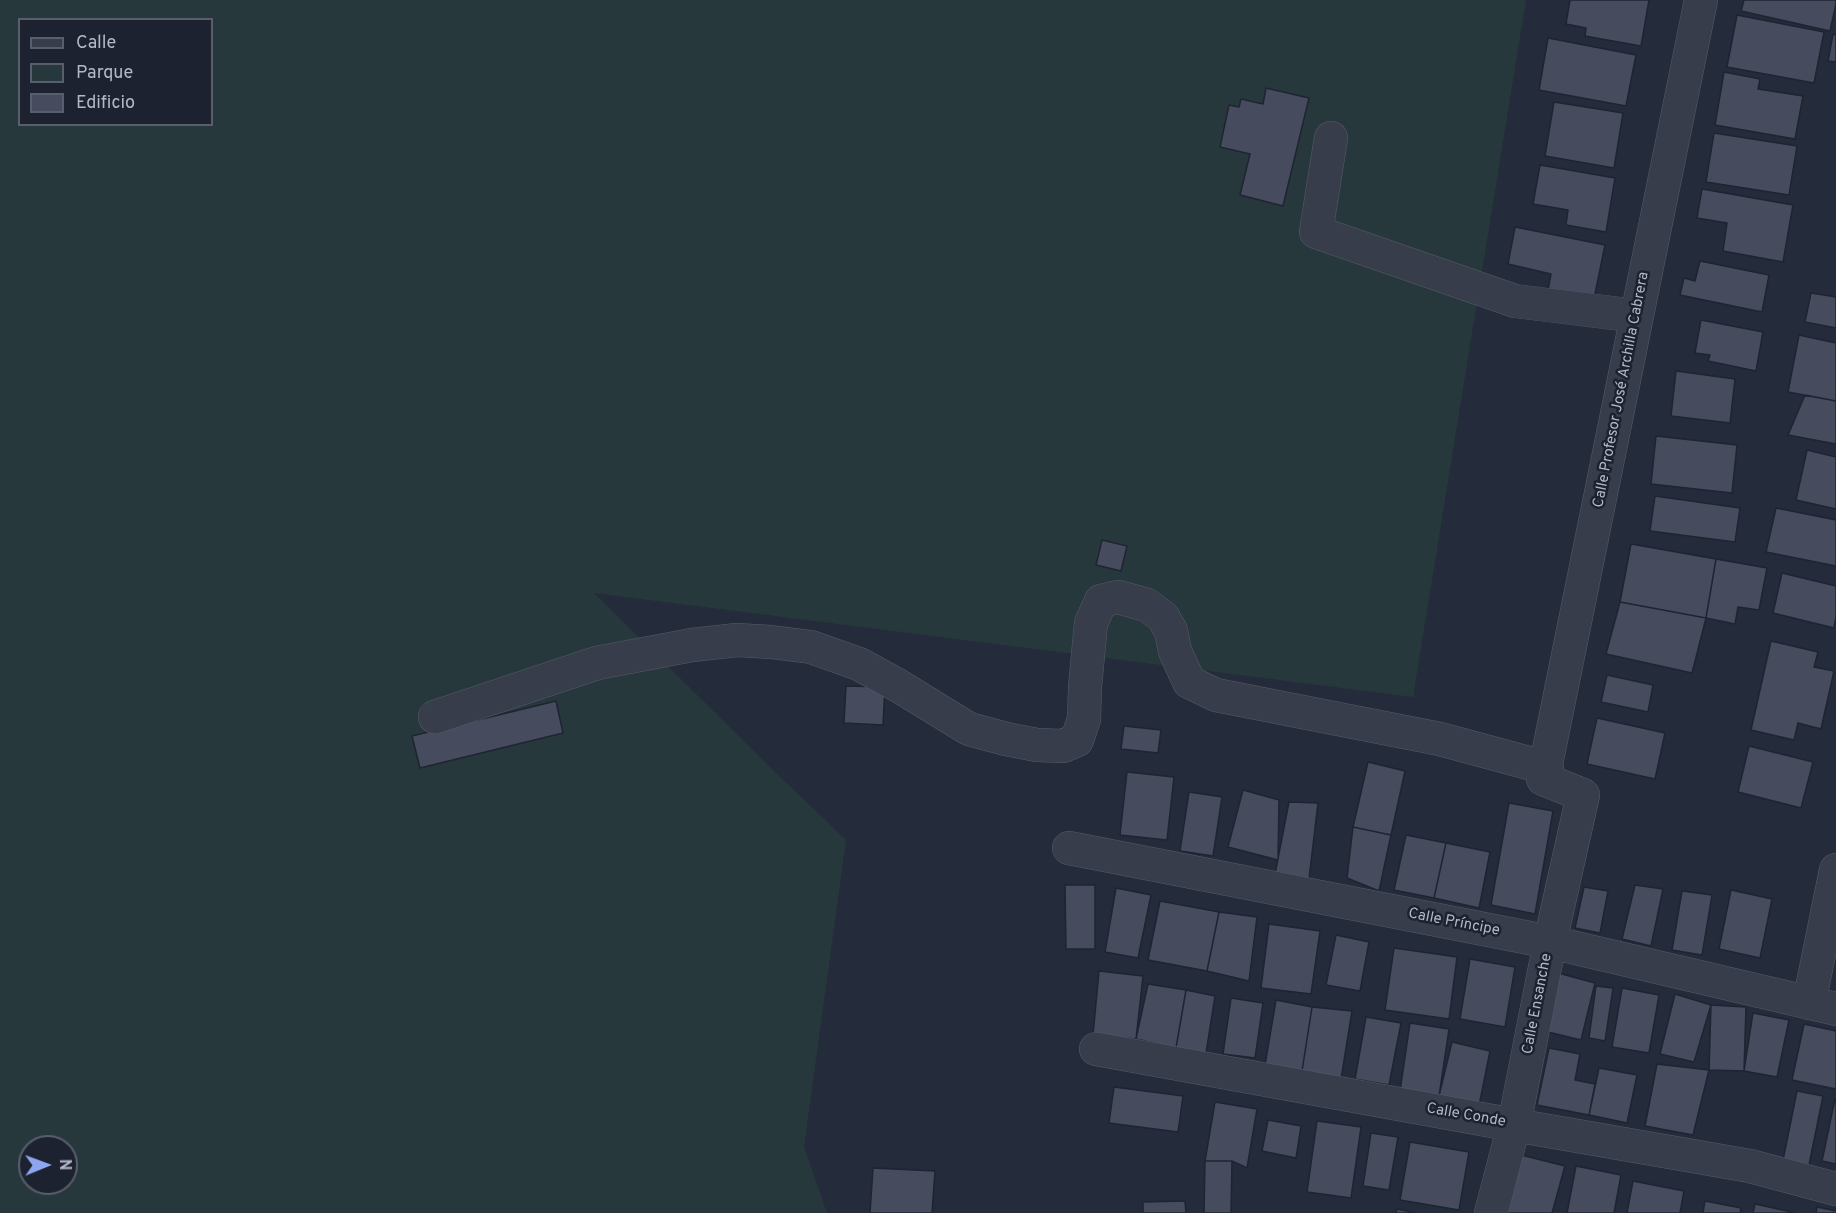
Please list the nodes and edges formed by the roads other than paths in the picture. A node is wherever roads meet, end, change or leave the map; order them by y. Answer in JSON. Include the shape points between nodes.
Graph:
{"nodes":[{"id":1,"x":1701,"y":0,"type":"edge"},
{"id":2,"x":1331,"y":138,"type":"dead end"},
{"id":3,"x":1637,"y":316,"type":"junction"},
{"id":4,"x":435,"y":717,"type":"dead end"},
{"id":5,"x":1545,"y":774,"type":"junction"},
{"id":6,"x":1069,"y":848,"type":"dead end"},
{"id":7,"x":1836,"y":870,"type":"edge"},
{"id":8,"x":1550,"y":942,"type":"junction"},
{"id":9,"x":1822,"y":1006,"type":"edge"},
{"id":10,"x":1096,"y":1049,"type":"dead end"},
{"id":11,"x":1514,"y":1125,"type":"junction"},
{"id":12,"x":1836,"y":1189,"type":"edge"},
{"id":13,"x":1491,"y":1213,"type":"edge"}],
"edges":[{"from":1,"to":3,"type":"street","name":"Calle Profesor José Archilla Cabrera"},
{"from":2,"to":3,"type":"street","via":[[1316,232],[1515,301]]},
{"from":3,"to":5,"type":"street","name":"Calle Profesor José Archilla Cabrera"},
{"from":4,"to":5,"type":"street","via":[[597,663],[692,645],[760,641],[811,647],[859,664],[969,729],[1037,745],[1063,746],[1077,740],[1084,719],[1091,623],[1101,601],[1118,597],[1147,605],[1163,617],[1190,682],[1216,695],[1440,740]]},
{"from":5,"to":8,"type":"street","name":"Calle Ensanche","via":[[1583,795]]},
{"from":6,"to":8,"type":"street","name":"Calle Príncipe"},
{"from":7,"to":9,"type":"street"},
{"from":8,"to":9,"type":"street","name":"Calle Príncipe"},
{"from":8,"to":11,"type":"street","name":"Calle Ensanche"},
{"from":10,"to":11,"type":"street","name":"Calle Conde"},
{"from":11,"to":12,"type":"street","name":"Calle Conde","via":[[1750,1166]]},
{"from":11,"to":13,"type":"street","name":"Calle Ensanche"}]}
